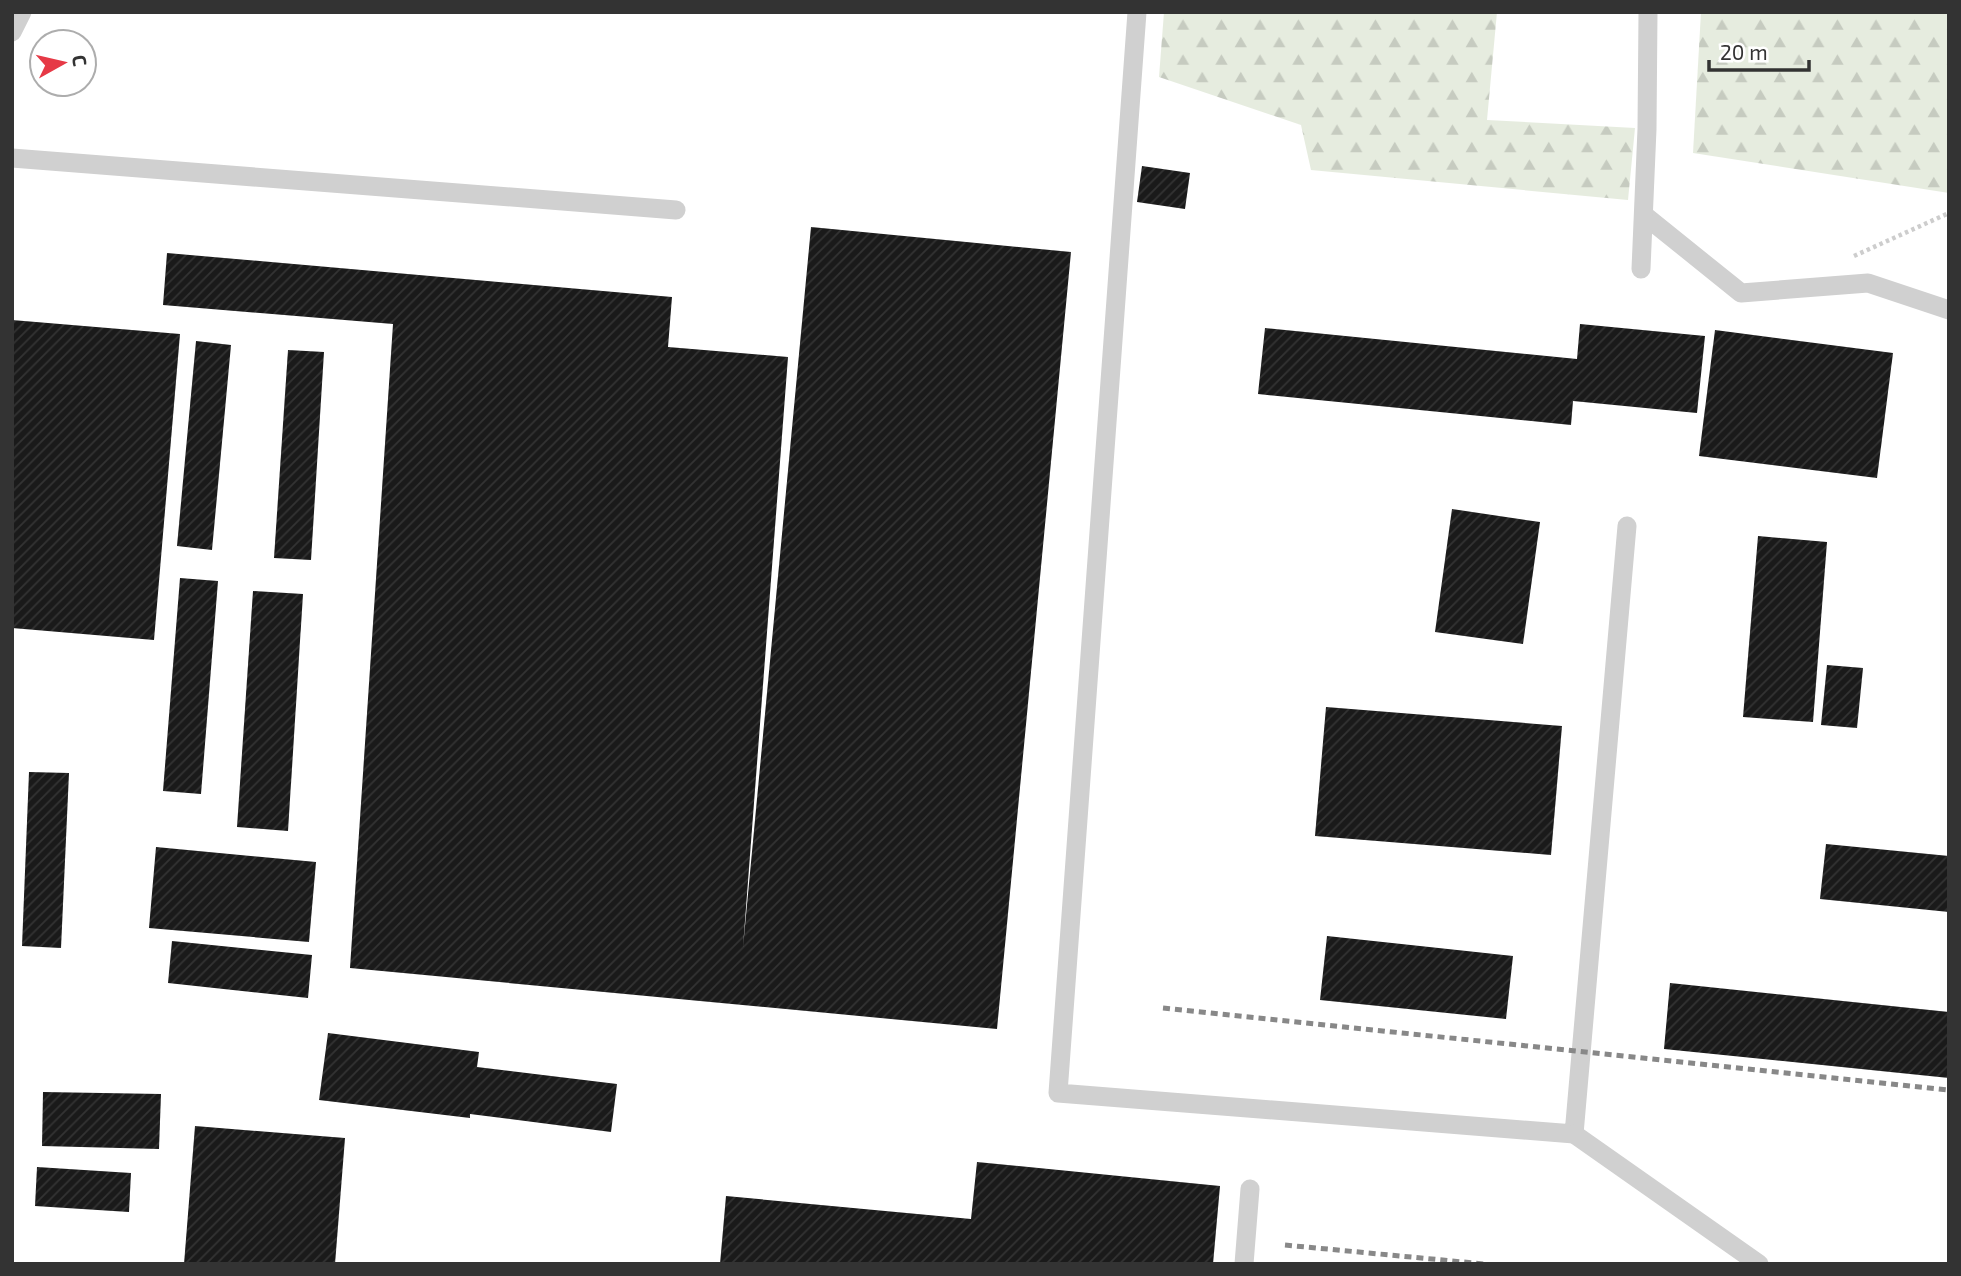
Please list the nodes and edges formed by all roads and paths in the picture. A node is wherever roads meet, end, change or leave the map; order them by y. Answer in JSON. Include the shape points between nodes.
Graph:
{"nodes":[{"id":1,"x":22,"y":12,"type":"edge"},
{"id":2,"x":1137,"y":12,"type":"edge"},
{"id":3,"x":1648,"y":12,"type":"edge"},
{"id":4,"x":12,"y":32,"type":"edge"},
{"id":5,"x":12,"y":158,"type":"edge"},
{"id":6,"x":676,"y":210,"type":"dead end"},
{"id":7,"x":1949,"y":213,"type":"edge"},
{"id":8,"x":1644,"y":215,"type":"junction"},
{"id":9,"x":1847,"y":259,"type":"dead end"},
{"id":10,"x":1641,"y":270,"type":"dead end"},
{"id":11,"x":1949,"y":310,"type":"edge"},
{"id":12,"x":1627,"y":526,"type":"dead end"},
{"id":13,"x":1574,"y":1134,"type":"junction"},
{"id":14,"x":1250,"y":1189,"type":"dead end"},
{"id":15,"x":1244,"y":1264,"type":"edge"},
{"id":16,"x":1759,"y":1264,"type":"edge"}],
"edges":[{"from":1,"to":4,"type":"lane"},
{"from":2,"to":13,"type":"lane","via":[[1058,1093]]},
{"from":3,"to":8,"type":"lane"},
{"from":5,"to":6,"type":"lane"},
{"from":7,"to":9,"type":"path"},
{"from":8,"to":10,"type":"lane"},
{"from":8,"to":11,"type":"lane","via":[[1741,293],[1868,282]]},
{"from":12,"to":13,"type":"lane"},
{"from":13,"to":16,"type":"lane"},
{"from":14,"to":15,"type":"lane"}]}
